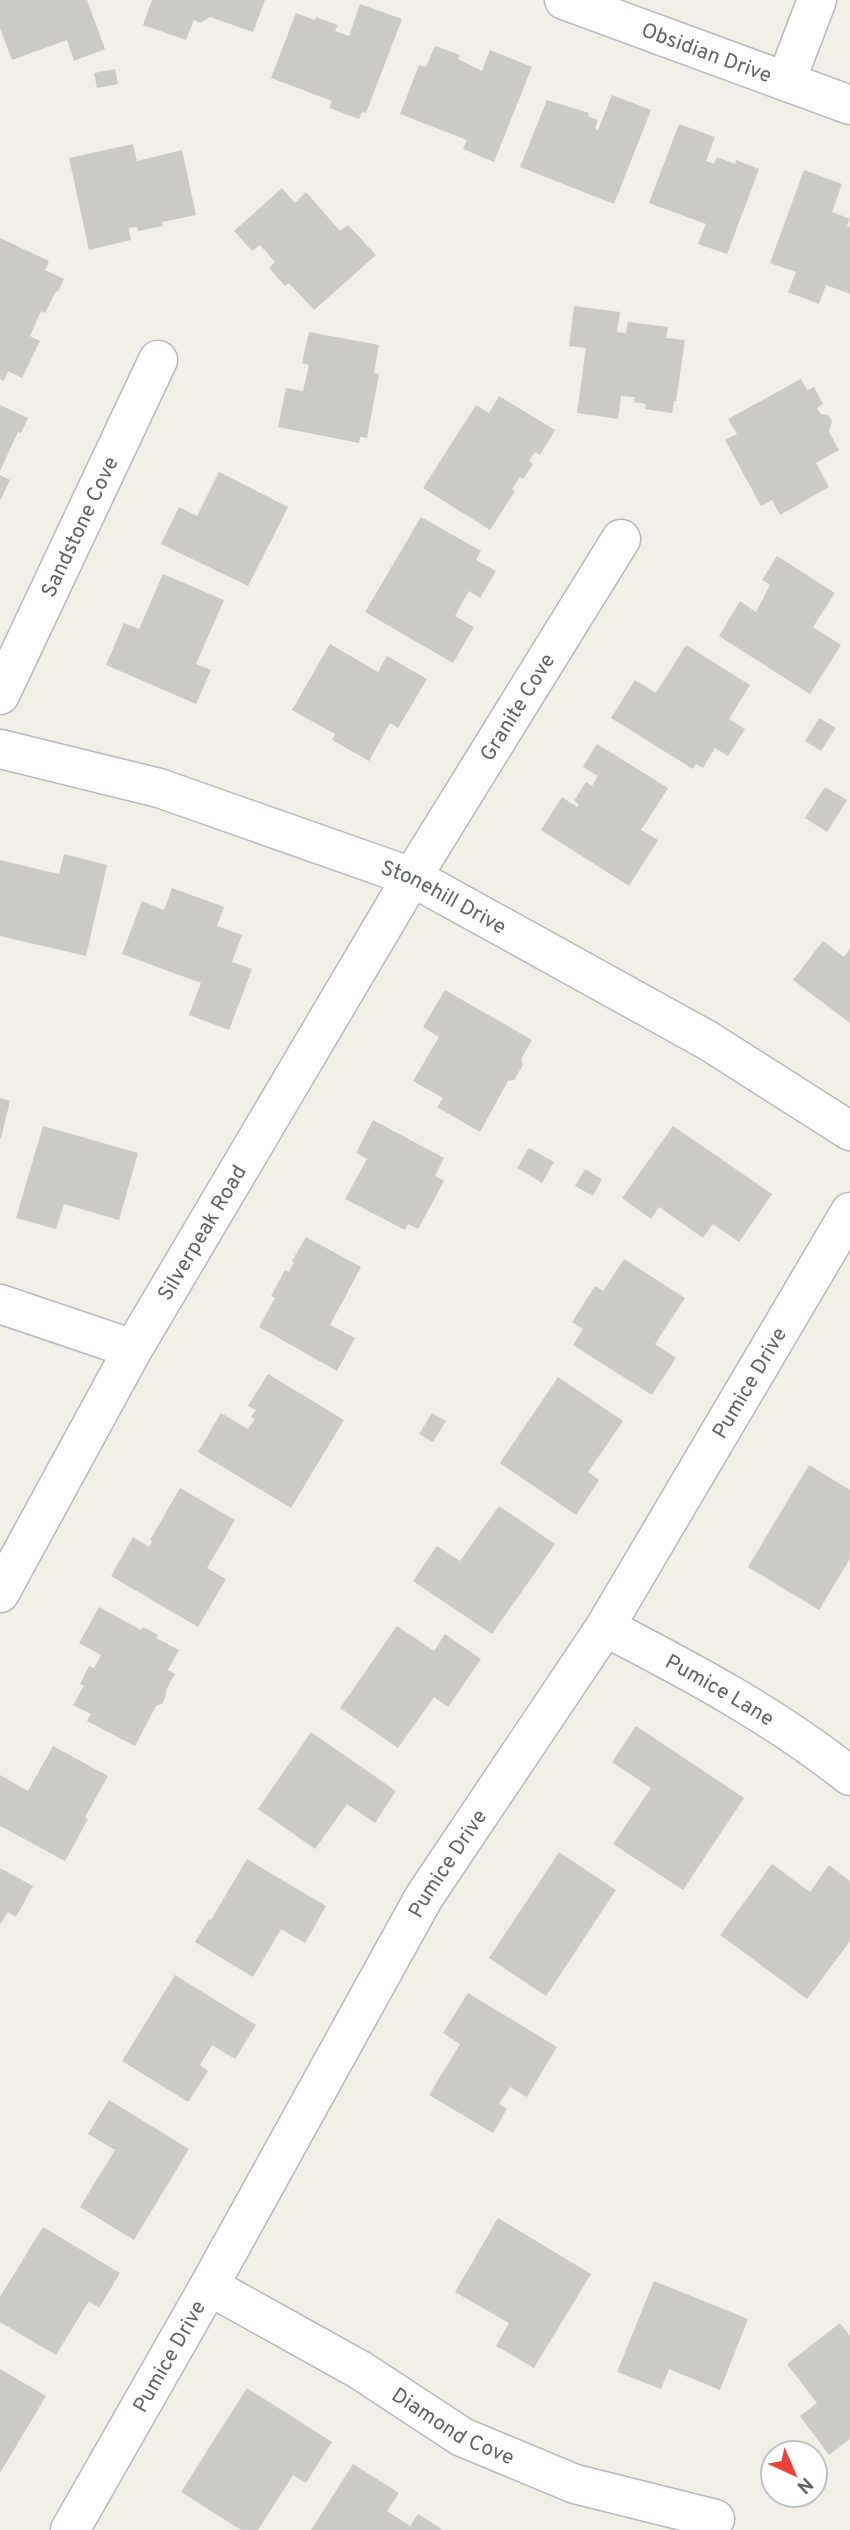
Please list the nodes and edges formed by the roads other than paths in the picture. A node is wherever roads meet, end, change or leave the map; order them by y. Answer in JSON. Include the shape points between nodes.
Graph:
{"nodes":[{"id":1,"x":564,"y":0,"type":"edge"},
{"id":2,"x":817,"y":0,"type":"edge"},
{"id":3,"x":786,"y":81,"type":"junction"},
{"id":4,"x":850,"y":105,"type":"edge"},
{"id":5,"x":158,"y":360,"type":"dead end"},
{"id":6,"x":621,"y":539,"type":"dead end"},
{"id":7,"x":0,"y":695,"type":"edge"},
{"id":8,"x":0,"y":749,"type":"edge"},
{"id":9,"x":412,"y":877,"type":"junction"},
{"id":10,"x":850,"y":1131,"type":"edge"},
{"id":11,"x":850,"y":1212,"type":"edge"},
{"id":12,"x":0,"y":1304,"type":"edge"},
{"id":13,"x":133,"y":1349,"type":"junction"},
{"id":14,"x":0,"y":1593,"type":"edge"},
{"id":15,"x":605,"y":1627,"type":"junction"},
{"id":16,"x":840,"y":1768,"type":"edge"},
{"id":17,"x":209,"y":2286,"type":"junction"},
{"id":18,"x":715,"y":2519,"type":"dead end"},
{"id":19,"x":70,"y":2530,"type":"edge"}],
"edges":[{"from":1,"to":3,"type":"street","name":"Obsidian Drive"},
{"from":2,"to":3,"type":"street"},
{"from":3,"to":4,"type":"street","name":"Obsidian Drive"},
{"from":5,"to":7,"type":"street","name":"Sandstone Cove"},
{"from":6,"to":9,"type":"street","name":"Granite Cove"},
{"from":8,"to":9,"type":"street","name":"Stonehill Drive","via":[[159,788]]},
{"from":9,"to":10,"type":"street","name":"Stonehill Drive","via":[[707,1040]]},
{"from":9,"to":13,"type":"street","name":"Silverpeak Road"},
{"from":11,"to":15,"type":"street","name":"Pumice Drive"},
{"from":12,"to":13,"type":"street"},
{"from":13,"to":14,"type":"street","name":"Silverpeak Road"},
{"from":15,"to":16,"type":"street","name":"Pumice Lane","via":[[717,1685]]},
{"from":15,"to":17,"type":"street","name":"Pumice Drive","via":[[424,1897]]},
{"from":17,"to":18,"type":"street","name":"Diamond Cove","via":[[360,2370],[462,2437],[575,2484]]},
{"from":17,"to":19,"type":"street","name":"Pumice Drive"}]}
